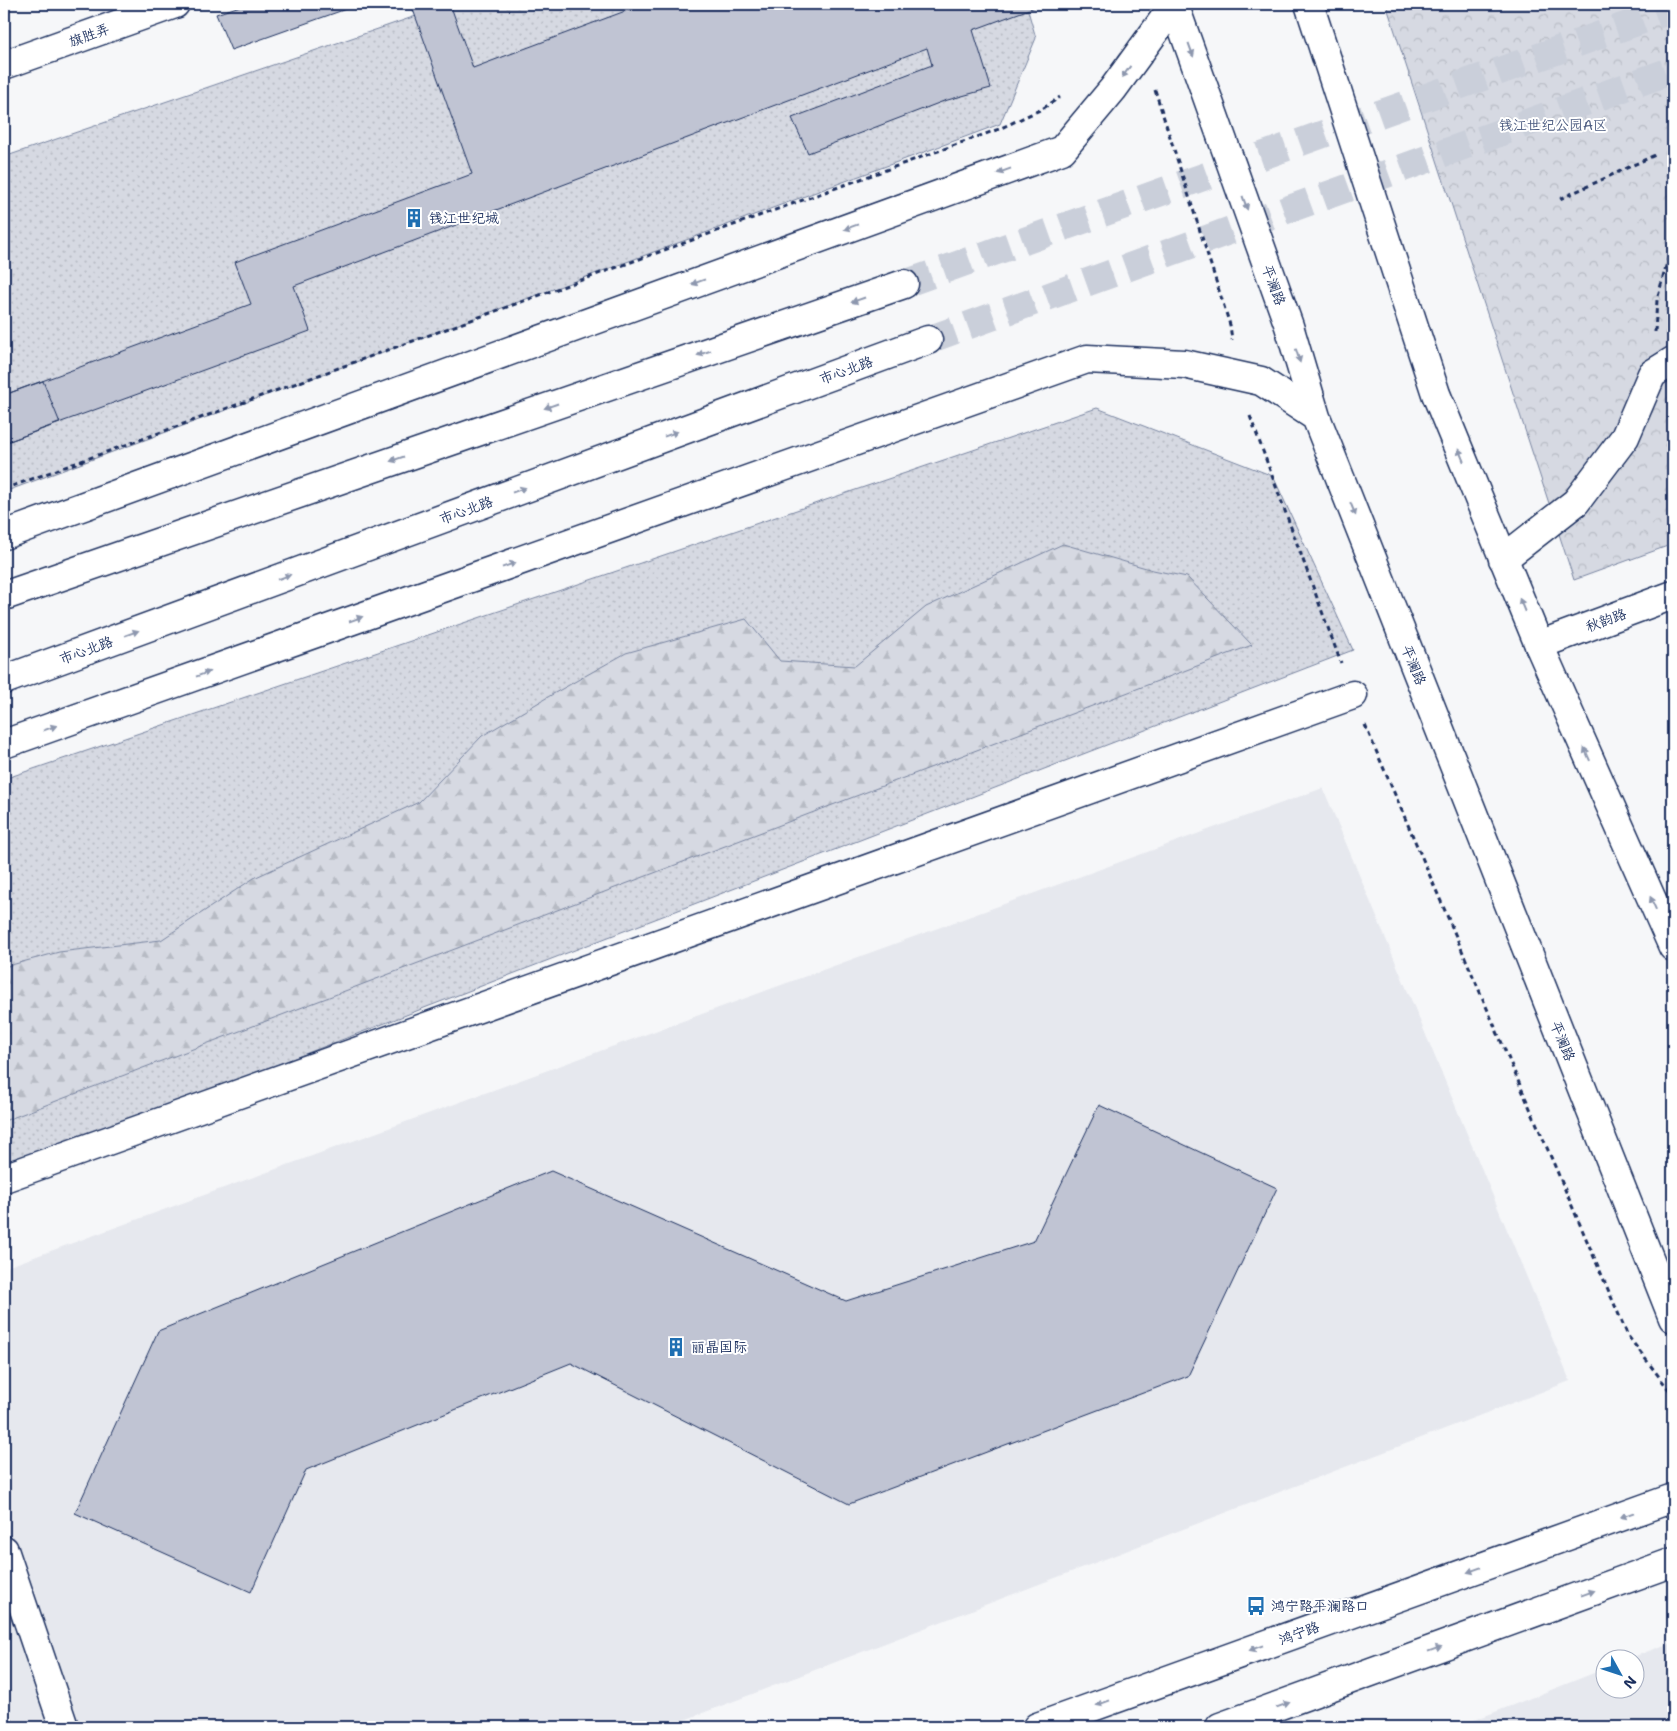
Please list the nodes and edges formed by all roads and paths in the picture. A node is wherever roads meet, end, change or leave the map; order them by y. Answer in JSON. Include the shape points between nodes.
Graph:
{"nodes":[{"id":1,"x":174,"y":4,"type":"edge"},
{"id":2,"x":1174,"y":4,"type":"edge"},
{"id":3,"x":1309,"y":4,"type":"edge"},
{"id":4,"x":4,"y":65,"type":"edge"},
{"id":5,"x":1062,"y":95,"type":"dead end"},
{"id":6,"x":1655,"y":155,"type":"dead end"},
{"id":7,"x":1560,"y":199,"type":"dead end"},
{"id":8,"x":1673,"y":240,"type":"edge"},
{"id":9,"x":904,"y":284,"type":"tunnel mouth"},
{"id":10,"x":928,"y":340,"type":"tunnel mouth"},
{"id":11,"x":1663,"y":368,"type":"edge"},
{"id":12,"x":1316,"y":418,"type":"junction"},
{"id":13,"x":4,"y":489,"type":"edge"},
{"id":14,"x":4,"y":534,"type":"edge"},
{"id":15,"x":1503,"y":559,"type":"junction"},
{"id":16,"x":1673,"y":595,"type":"edge"},
{"id":17,"x":4,"y":596,"type":"edge"},
{"id":18,"x":1539,"y":645,"type":"junction"},
{"id":19,"x":4,"y":680,"type":"edge"},
{"id":20,"x":1353,"y":695,"type":"dead end"},
{"id":21,"x":4,"y":744,"type":"edge"},
{"id":22,"x":1673,"y":947,"type":"edge"},
{"id":23,"x":4,"y":1178,"type":"edge"},
{"id":24,"x":1673,"y":1318,"type":"edge"},
{"id":25,"x":1673,"y":1498,"type":"edge"},
{"id":26,"x":4,"y":1550,"type":"edge"},
{"id":27,"x":1673,"y":1562,"type":"edge"},
{"id":28,"x":64,"y":1727,"type":"edge"},
{"id":29,"x":1037,"y":1727,"type":"edge"},
{"id":30,"x":1220,"y":1727,"type":"edge"}],
"edges":[{"from":1,"to":4,"type":"main road","name":"旗胜弄"},
{"from":2,"to":12,"type":"main road","name":"平澜路","one_way":true,"via":[[1289,326]]},
{"from":2,"to":14,"type":"main road","one_way":true,"via":[[1113,89],[1062,150]]},
{"from":15,"to":3,"type":"main road","one_way":true,"via":[[1436,394]]},
{"from":5,"to":13,"type":"path","via":[[1042,109],[999,130]]},
{"from":6,"to":7,"type":"path"},
{"from":8,"to":11,"type":"path","via":[[1657,300]]},
{"from":9,"to":17,"type":"main road","one_way":true},
{"from":19,"to":10,"type":"main road","name":"市心北路","one_way":true},
{"from":11,"to":15,"type":"main road","via":[[1624,438],[1576,502]]},
{"from":21,"to":12,"type":"main road","one_way":true,"via":[[1087,359],[1184,364],[1261,381]]},
{"from":12,"to":24,"type":"main road","name":"平澜路","one_way":true},
{"from":18,"to":15,"type":"main road","one_way":true},
{"from":16,"to":18,"type":"main road","name":"秋韵路"},
{"from":22,"to":18,"type":"main road","one_way":true},
{"from":20,"to":23,"type":"main road"},
{"from":25,"to":29,"type":"main road","name":"鸿宁路","one_way":true},
{"from":26,"to":28,"type":"main road"},
{"from":30,"to":27,"type":"main road","one_way":true}]}
